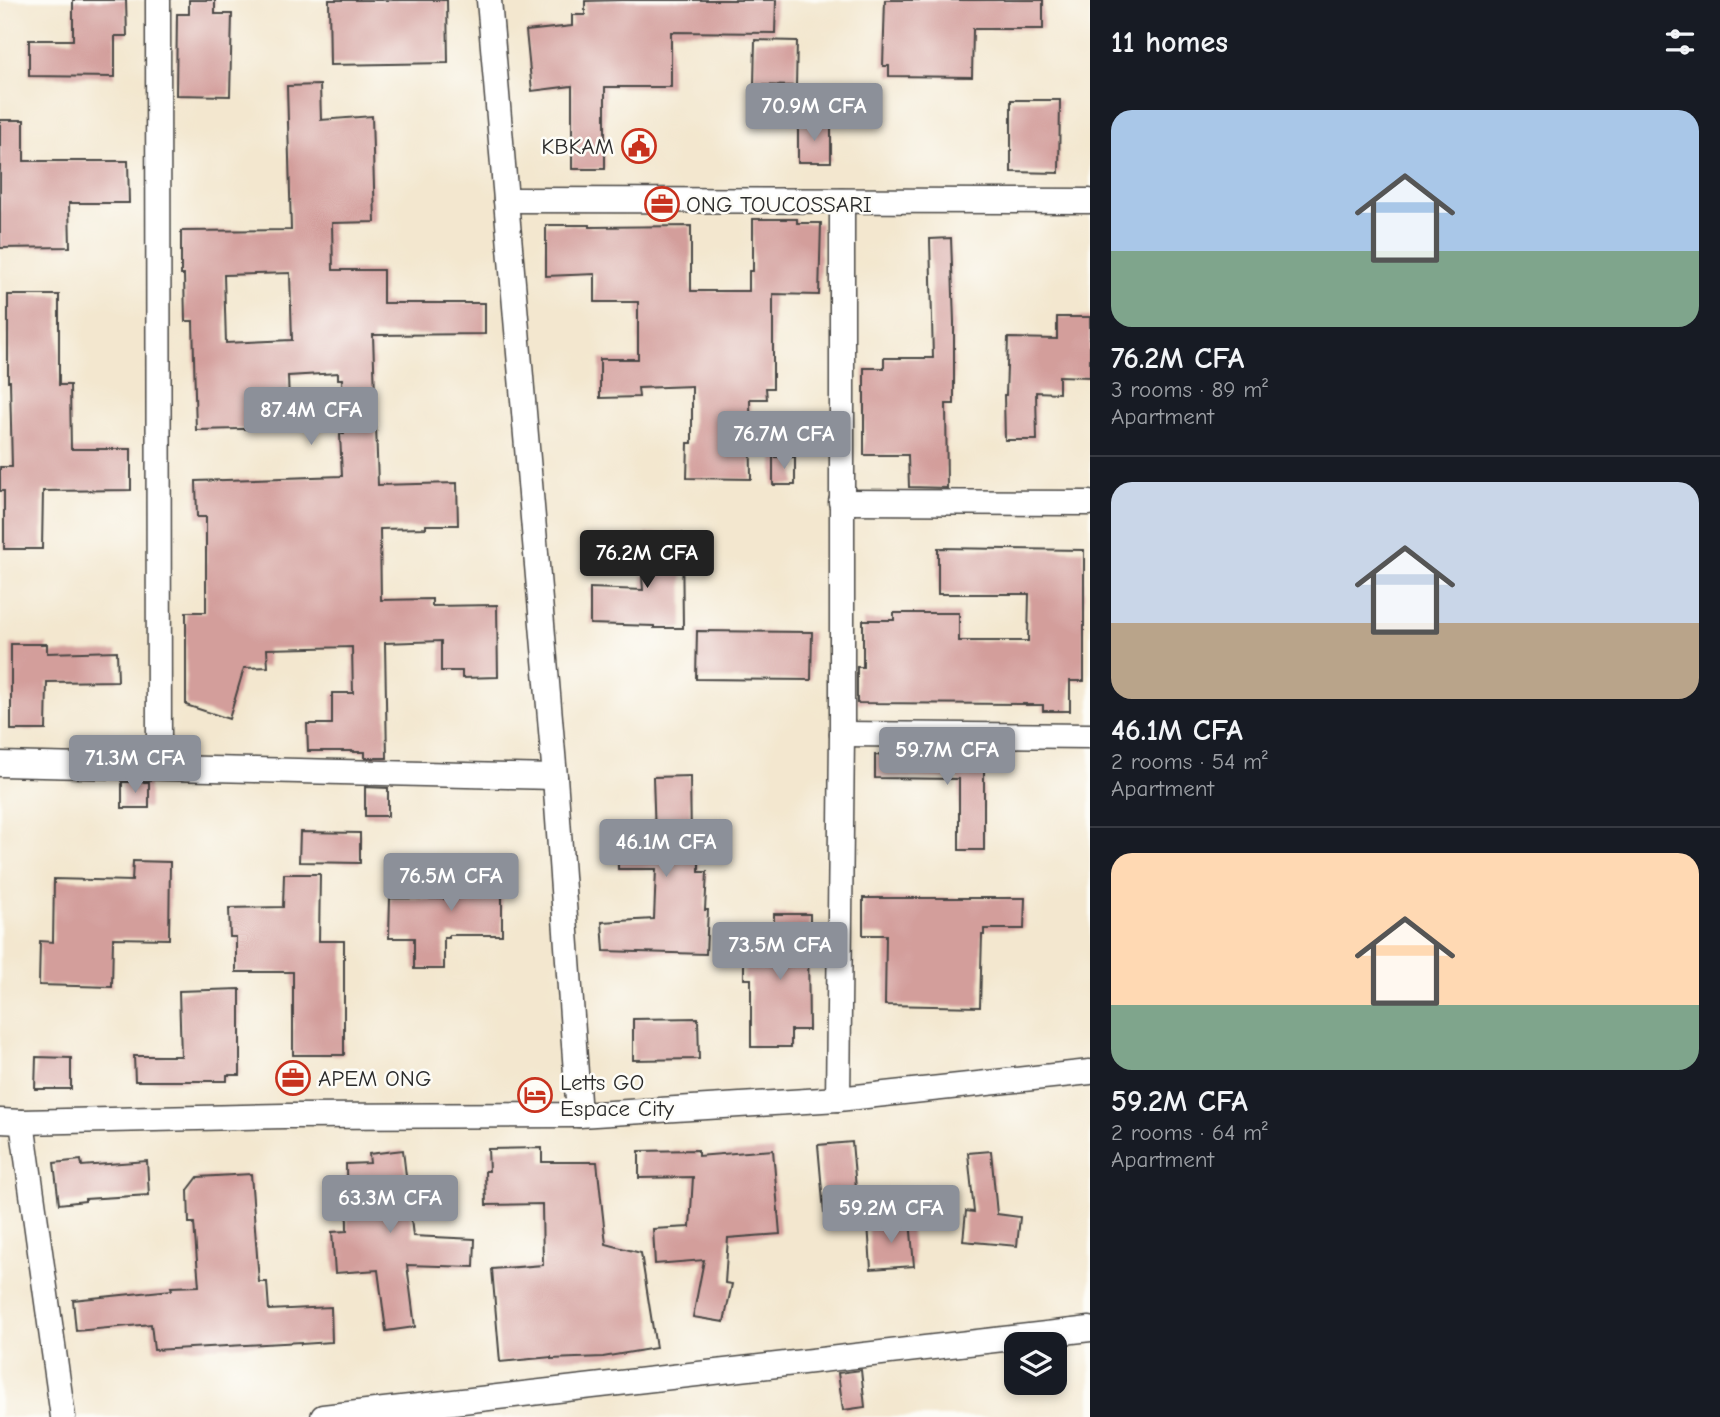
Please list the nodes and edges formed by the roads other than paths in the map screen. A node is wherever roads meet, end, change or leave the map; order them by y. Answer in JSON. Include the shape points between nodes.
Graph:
{"nodes":[{"id":1,"x":158,"y":0,"type":"edge"},
{"id":2,"x":489,"y":0,"type":"edge"},
{"id":3,"x":506,"y":200,"type":"junction"},
{"id":4,"x":842,"y":201,"type":"junction"},
{"id":5,"x":1090,"y":201,"type":"edge"},
{"id":6,"x":841,"y":502,"type":"junction"},
{"id":7,"x":1090,"y":503,"type":"edge"},
{"id":8,"x":842,"y":734,"type":"junction"},
{"id":9,"x":1090,"y":736,"type":"edge"},
{"id":10,"x":0,"y":764,"type":"edge"},
{"id":11,"x":159,"y":767,"type":"junction"},
{"id":12,"x":555,"y":776,"type":"junction"},
{"id":13,"x":1090,"y":1072,"type":"edge"},
{"id":14,"x":838,"y":1098,"type":"junction"},
{"id":15,"x":579,"y":1115,"type":"junction"},
{"id":16,"x":11,"y":1122,"type":"edge"},
{"id":17,"x":1090,"y":1329,"type":"edge"},
{"id":18,"x":63,"y":1417,"type":"edge"},
{"id":19,"x":323,"y":1417,"type":"edge"}],
"edges":[{"from":1,"to":11,"type":"street"},
{"from":2,"to":3,"type":"street"},
{"from":3,"to":4,"type":"street"},
{"from":3,"to":12,"type":"street"},
{"from":4,"to":5,"type":"street"},
{"from":4,"to":6,"type":"street"},
{"from":6,"to":7,"type":"street"},
{"from":6,"to":8,"type":"street"},
{"from":8,"to":9,"type":"street"},
{"from":8,"to":14,"type":"street"},
{"from":10,"to":11,"type":"street"},
{"from":11,"to":12,"type":"street"},
{"from":12,"to":15,"type":"street"},
{"from":13,"to":14,"type":"street"},
{"from":14,"to":15,"type":"street"},
{"from":15,"to":16,"type":"street"},
{"from":16,"to":18,"type":"street"},
{"from":17,"to":19,"type":"street"}]}
